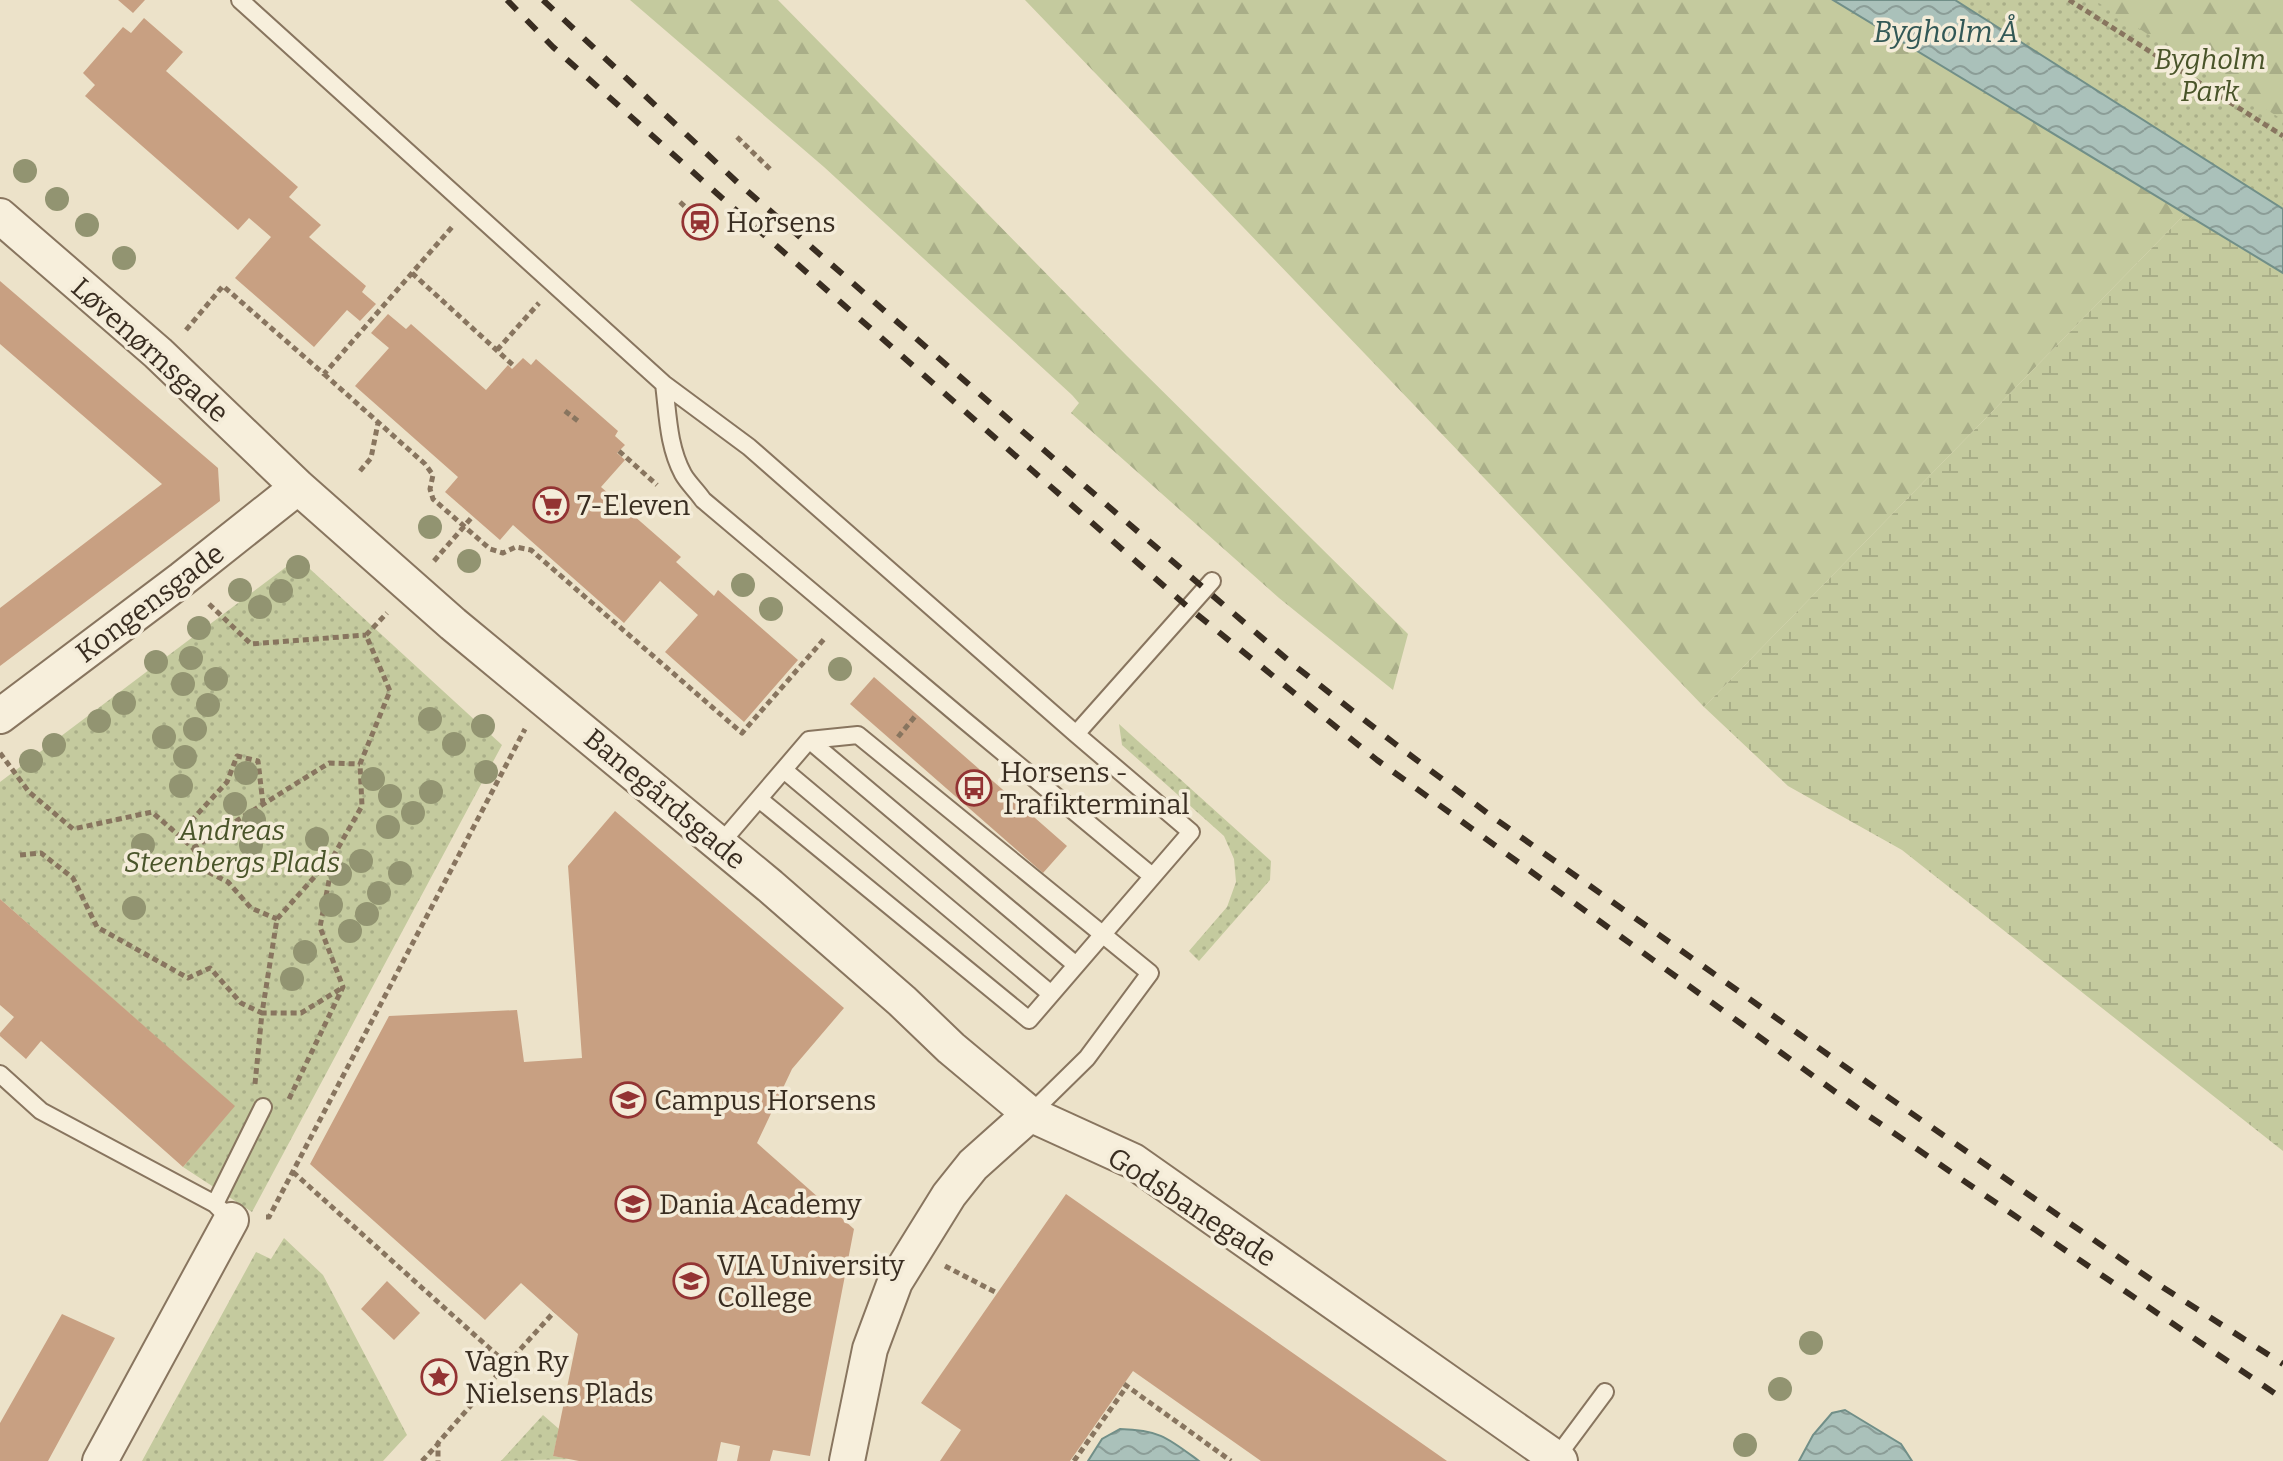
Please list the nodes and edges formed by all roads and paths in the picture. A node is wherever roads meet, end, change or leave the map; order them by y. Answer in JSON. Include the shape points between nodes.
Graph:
{"nodes":[{"id":1,"x":240,"y":0,"type":"edge"},
{"id":2,"x":2069,"y":0,"type":"edge"},
{"id":3,"x":2283,"y":136,"type":"edge"},
{"id":4,"x":737,"y":137,"type":"dead end"},
{"id":5,"x":772,"y":171,"type":"dead end"},
{"id":6,"x":680,"y":202,"type":"dead end"},
{"id":7,"x":469,"y":208,"type":"junction"},
{"id":8,"x":0,"y":216,"type":"edge"},
{"id":9,"x":716,"y":235,"type":"dead end"},
{"id":10,"x":412,"y":273,"type":"junction"},
{"id":11,"x":554,"y":285,"type":"junction"},
{"id":12,"x":497,"y":350,"type":"junction"},
{"id":13,"x":163,"y":358,"type":"junction"},
{"id":14,"x":515,"y":367,"type":"dead end"},
{"id":15,"x":324,"y":374,"type":"junction"},
{"id":16,"x":664,"y":384,"type":"junction"},
{"id":17,"x":565,"y":411,"type":"dead end"},
{"id":18,"x":578,"y":421,"type":"dead end"},
{"id":19,"x":379,"y":422,"type":"junction"},
{"id":20,"x":360,"y":471,"type":"dead end"},
{"id":21,"x":298,"y":487,"type":"junction"},
{"id":22,"x":473,"y":516,"type":"dead end"},
{"id":23,"x":464,"y":527,"type":"junction"},
{"id":24,"x":182,"y":579,"type":"junction"},
{"id":25,"x":1212,"y":581,"type":"dead end"},
{"id":26,"x":411,"y":586,"type":"junction"},
{"id":27,"x":366,"y":635,"type":"junction"},
{"id":28,"x":829,"y":635,"type":"dead end"},
{"id":29,"x":542,"y":697,"type":"junction"},
{"id":30,"x":0,"y":716,"type":"edge"},
{"id":31,"x":1076,"y":734,"type":"junction"},
{"id":32,"x":809,"y":740,"type":"junction"},
{"id":33,"x":0,"y":753,"type":"edge"},
{"id":34,"x":360,"y":764,"type":"junction"},
{"id":35,"x":784,"y":770,"type":"junction"},
{"id":36,"x":759,"y":799,"type":"junction"},
{"id":37,"x":263,"y":804,"type":"junction"},
{"id":38,"x":191,"y":821,"type":"dead end"},
{"id":39,"x":720,"y":844,"type":"junction"},
{"id":40,"x":193,"y":848,"type":"junction"},
{"id":41,"x":20,"y":855,"type":"dead end"},
{"id":42,"x":334,"y":855,"type":"junction"},
{"id":43,"x":1152,"y":876,"type":"junction"},
{"id":44,"x":277,"y":919,"type":"junction"},
{"id":45,"x":1102,"y":935,"type":"junction"},
{"id":46,"x":1076,"y":965,"type":"junction"},
{"id":47,"x":343,"y":987,"type":"junction"},
{"id":48,"x":1051,"y":994,"type":"junction"},
{"id":49,"x":262,"y":1013,"type":"junction"},
{"id":50,"x":0,"y":1074,"type":"edge"},
{"id":51,"x":254,"y":1086,"type":"dead end"},
{"id":52,"x":263,"y":1107,"type":"dead end"},
{"id":53,"x":284,"y":1110,"type":"dead end"},
{"id":54,"x":1030,"y":1114,"type":"junction"},
{"id":55,"x":293,"y":1172,"type":"junction"},
{"id":56,"x":223,"y":1212,"type":"junction"},
{"id":57,"x":915,"y":1250,"type":"junction"},
{"id":58,"x":997,"y":1293,"type":"dead end"},
{"id":59,"x":554,"y":1312,"type":"dead end"},
{"id":60,"x":507,"y":1364,"type":"junction"},
{"id":61,"x":1605,"y":1392,"type":"dead end"},
{"id":62,"x":438,"y":1443,"type":"junction"},
{"id":63,"x":1558,"y":1460,"type":"edge"},
{"id":64,"x":100,"y":1461,"type":"edge"},
{"id":65,"x":422,"y":1461,"type":"edge"},
{"id":66,"x":438,"y":1461,"type":"edge"},
{"id":67,"x":847,"y":1461,"type":"edge"},
{"id":68,"x":1074,"y":1461,"type":"edge"},
{"id":69,"x":1231,"y":1461,"type":"edge"}],
"edges":[{"from":1,"to":7,"type":"lane"},
{"from":2,"to":3,"type":"path"},
{"from":4,"to":5,"type":"path"},
{"from":6,"to":9,"type":"path"},
{"from":7,"to":10,"type":"path"},
{"from":7,"to":11,"type":"lane"},
{"from":8,"to":13,"type":"street","name":"Løvenørnsgade"},
{"from":10,"to":12,"type":"path"},
{"from":10,"to":15,"type":"path"},
{"from":11,"to":12,"type":"path"},
{"from":11,"to":16,"type":"lane"},
{"from":12,"to":14,"type":"path"},
{"from":13,"to":15,"type":"path","via":[[223,286]]},
{"from":13,"to":21,"type":"street","name":"Løvenørnsgade"},
{"from":15,"to":19,"type":"path"},
{"from":16,"to":31,"type":"lane","via":[[749,447]]},
{"from":16,"to":43,"type":"lane","via":[[675,457],[703,500]]},
{"from":17,"to":18,"type":"path"},
{"from":19,"to":20,"type":"path","via":[[371,458]]},
{"from":19,"to":23,"type":"path","via":[[425,464],[433,475],[433,499]]},
{"from":21,"to":24,"type":"street","name":"Kongensgade"},
{"from":21,"to":26,"type":"street","name":"Banegårdsgade"},
{"from":22,"to":23,"type":"path"},
{"from":23,"to":26,"type":"path"},
{"from":23,"to":28,"type":"path","via":[[490,549],[531,550],[742,733]]},
{"from":24,"to":27,"type":"path","via":[[251,644]]},
{"from":24,"to":30,"type":"street","name":"Kongensgade"},
{"from":25,"to":31,"type":"lane","via":[[1165,626]]},
{"from":26,"to":27,"type":"path"},
{"from":26,"to":29,"type":"street","name":"Banegårdsgade"},
{"from":27,"to":34,"type":"path","via":[[390,691]]},
{"from":29,"to":39,"type":"street","name":"Banegårdsgade"},
{"from":29,"to":55,"type":"path"},
{"from":31,"to":43,"type":"lane","via":[[1191,832]]},
{"from":32,"to":35,"type":"lane"},
{"from":32,"to":45,"type":"lane","via":[[858,735]]},
{"from":32,"to":46,"type":"lane"},
{"from":33,"to":40,"type":"path","via":[[29,792],[73,829],[152,812]]},
{"from":34,"to":37,"type":"path","via":[[329,763]]},
{"from":34,"to":42,"type":"path","via":[[362,806]]},
{"from":35,"to":36,"type":"lane"},
{"from":35,"to":48,"type":"lane"},
{"from":36,"to":39,"type":"lane"},
{"from":36,"to":48,"type":"lane","via":[[1029,1020]]},
{"from":37,"to":38,"type":"path","via":[[258,761],[237,756],[227,782]]},
{"from":37,"to":40,"type":"path"},
{"from":39,"to":54,"type":"street","name":"Banegårdsgade"},
{"from":40,"to":44,"type":"path","via":[[208,872],[228,882],[251,908]]},
{"from":41,"to":49,"type":"path","via":[[41,853],[73,878],[97,927],[188,978],[210,968],[241,1003]]},
{"from":42,"to":44,"type":"path"},
{"from":42,"to":47,"type":"path","via":[[320,927]]},
{"from":43,"to":45,"type":"lane"},
{"from":44,"to":49,"type":"path"},
{"from":45,"to":46,"type":"lane"},
{"from":45,"to":54,"type":"lane","via":[[1150,973],[1087,1058]]},
{"from":46,"to":48,"type":"lane"},
{"from":47,"to":49,"type":"path","via":[[301,1013]]},
{"from":47,"to":53,"type":"path"},
{"from":49,"to":51,"type":"path"},
{"from":50,"to":56,"type":"lane","via":[[41,1111]]},
{"from":52,"to":56,"type":"lane"},
{"from":54,"to":57,"type":"street","via":[[973,1165]]},
{"from":54,"to":63,"type":"street","name":"Godsbanegade","via":[[1133,1161]]},
{"from":55,"to":56,"type":"path","via":[[269,1217]]},
{"from":55,"to":60,"type":"path"},
{"from":56,"to":64,"type":"street"},
{"from":57,"to":58,"type":"path"},
{"from":57,"to":67,"type":"street","via":[[895,1282],[870,1349]]},
{"from":59,"to":60,"type":"path"},
{"from":60,"to":62,"type":"path"},
{"from":61,"to":63,"type":"lane"},
{"from":62,"to":65,"type":"path"},
{"from":62,"to":66,"type":"path"},
{"from":68,"to":69,"type":"path","via":[[1125,1385]]}]}
